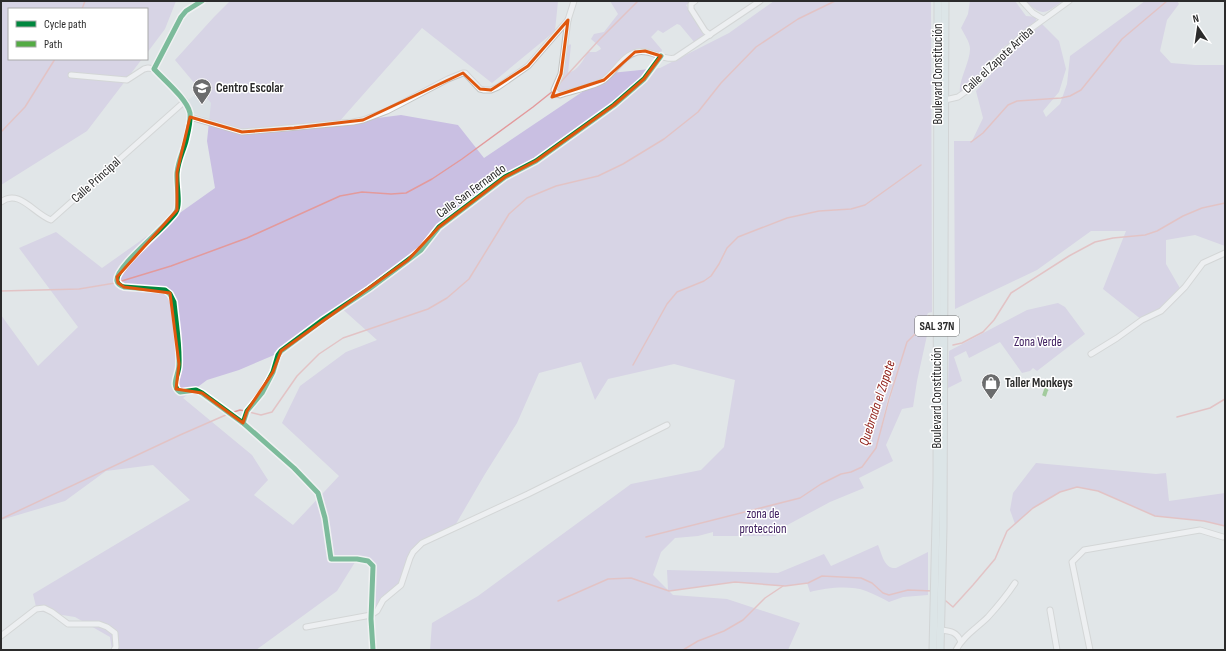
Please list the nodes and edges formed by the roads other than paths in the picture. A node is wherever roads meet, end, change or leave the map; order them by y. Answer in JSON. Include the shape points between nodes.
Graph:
{"nodes":[{"id":1,"x":202,"y":1,"type":"edge"},
{"id":2,"x":574,"y":1,"type":"edge"},
{"id":3,"x":695,"y":1,"type":"edge"},
{"id":4,"x":760,"y":1,"type":"edge"},
{"id":5,"x":938,"y":1,"type":"edge"},
{"id":6,"x":945,"y":1,"type":"edge"},
{"id":7,"x":1022,"y":1,"type":"edge"},
{"id":8,"x":1069,"y":1,"type":"edge"},
{"id":9,"x":1043,"y":19,"type":"junction"},
{"id":10,"x":568,"y":20,"type":"junction"},
{"id":11,"x":710,"y":35,"type":"junction"},
{"id":12,"x":661,"y":56,"type":"junction"},
{"id":13,"x":154,"y":69,"type":"junction"},
{"id":14,"x":71,"y":75,"type":"dead end"},
{"id":15,"x":945,"y":100,"type":"junction"},
{"id":16,"x":184,"y":101,"type":"junction"},
{"id":17,"x":190,"y":118,"type":"junction"},
{"id":18,"x":1,"y":202,"type":"edge"},
{"id":19,"x":1225,"y":253,"type":"edge"},
{"id":20,"x":1090,"y":354,"type":"dead end"},
{"id":21,"x":243,"y":423,"type":"junction"},
{"id":22,"x":667,"y":425,"type":"dead end"},
{"id":23,"x":1223,"y":537,"type":"dead end"},
{"id":24,"x":1015,"y":583,"type":"dead end"},
{"id":25,"x":1050,"y":610,"type":"dead end"},
{"id":26,"x":371,"y":615,"type":"junction"},
{"id":27,"x":306,"y":626,"type":"dead end"},
{"id":28,"x":941,"y":630,"type":"junction"},
{"id":29,"x":1,"y":636,"type":"edge"},
{"id":30,"x":961,"y":642,"type":"junction"},
{"id":31,"x":114,"y":650,"type":"edge"},
{"id":32,"x":373,"y":650,"type":"edge"},
{"id":33,"x":933,"y":650,"type":"edge"},
{"id":34,"x":940,"y":650,"type":"edge"},
{"id":35,"x":956,"y":650,"type":"edge"},
{"id":36,"x":1058,"y":650,"type":"edge"},
{"id":37,"x":1090,"y":650,"type":"edge"}],
"edges":[{"from":1,"to":13,"type":"street","via":[[181,17]]},
{"from":2,"to":10,"type":"street"},
{"from":3,"to":11,"type":"street","via":[[691,4],[691,9]]},
{"from":4,"to":11,"type":"street"},
{"from":5,"to":33,"type":"highway","name":"Boulevard Constitución","number":"SAL 37N","via":[[937,479]]},
{"from":6,"to":15,"type":"highway","name":"Boulevard Constitución","number":"SAL 37N"},
{"from":7,"to":9,"type":"street"},
{"from":8,"to":9,"type":"street","name":"Calle el Zapote Arriba"},
{"from":9,"to":15,"type":"street","name":"Calle el Zapote Arriba","via":[[1003,53],[976,84],[958,97]]},
{"from":10,"to":12,"type":"street","via":[[561,74],[554,90],[557,94],[604,80],[635,52],[645,51]]},
{"from":10,"to":17,"type":"street","via":[[528,66],[491,90],[480,88],[463,73],[448,78],[387,111],[363,120],[294,128],[242,132]]},
{"from":11,"to":12,"type":"street","via":[[675,58]]},
{"from":12,"to":21,"type":"street","name":"Calle San Fernando","via":[[644,79],[614,105],[536,161],[505,178],[439,227],[422,250],[281,351],[273,372],[247,411]]},
{"from":13,"to":14,"type":"street","via":[[139,71],[127,80]]},
{"from":13,"to":16,"type":"street"},
{"from":15,"to":28,"type":"highway","name":"Boulevard Constitución","number":"SAL 37N","via":[[944,528]]},
{"from":16,"to":17,"type":"street"},
{"from":16,"to":18,"type":"street","name":"Calle Principal","via":[[51,220],[16,198],[9,197]]},
{"from":17,"to":21,"type":"street","via":[[177,172],[177,210],[123,268],[117,281],[124,287],[165,290],[170,294],[174,302],[179,364],[176,389],[180,392],[196,390],[202,393]]},
{"from":19,"to":20,"type":"street","via":[[1203,263],[1185,287],[1161,311],[1142,320]]},
{"from":21,"to":26,"type":"street","via":[[318,493],[325,518],[331,559],[368,560],[373,566]]},
{"from":22,"to":26,"type":"street","via":[[422,544],[413,552],[401,585],[383,600]]},
{"from":23,"to":37,"type":"street","via":[[1200,530],[1084,550],[1072,562]]},
{"from":24,"to":30,"type":"street","via":[[988,617]]},
{"from":25,"to":36,"type":"street"},
{"from":26,"to":27,"type":"street"},
{"from":26,"to":32,"type":"street"},
{"from":28,"to":30,"type":"street","via":[[956,634]]},
{"from":28,"to":34,"type":"highway","name":"Boulevard Constitución","number":"SAL 37N"},
{"from":29,"to":31,"type":"street","via":[[36,609],[44,608],[68,624],[99,624],[107,627],[115,633]]},
{"from":30,"to":35,"type":"street"}]}
